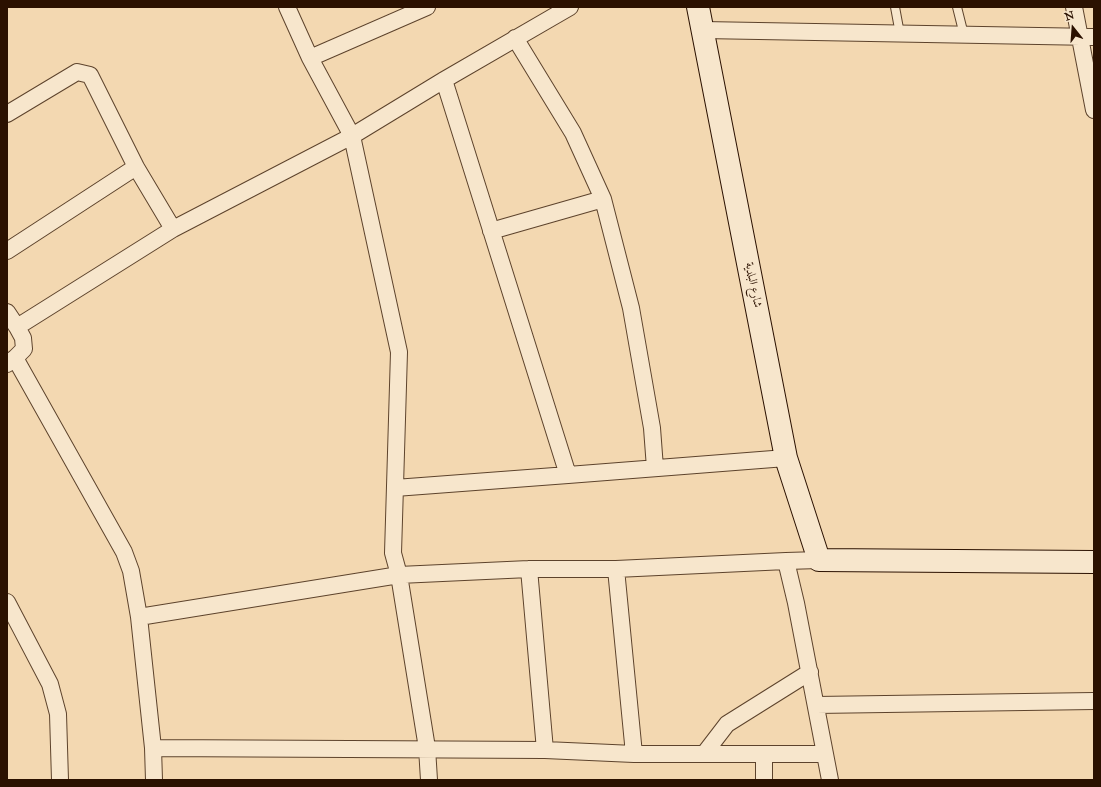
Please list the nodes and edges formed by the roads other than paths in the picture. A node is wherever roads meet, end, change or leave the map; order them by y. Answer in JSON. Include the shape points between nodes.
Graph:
{"nodes":[{"id":1,"x":287,"y":7,"type":"edge"},
{"id":2,"x":427,"y":7,"type":"edge"},
{"id":3,"x":570,"y":7,"type":"edge"},
{"id":4,"x":698,"y":7,"type":"edge"},
{"id":5,"x":895,"y":7,"type":"edge"},
{"id":6,"x":957,"y":7,"type":"edge"},
{"id":7,"x":1074,"y":7,"type":"edge"},
{"id":8,"x":703,"y":30,"type":"junction"},
{"id":9,"x":900,"y":34,"type":"junction"},
{"id":10,"x":964,"y":34,"type":"junction"},
{"id":11,"x":1087,"y":37,"type":"edge"},
{"id":12,"x":515,"y":38,"type":"junction"},
{"id":13,"x":310,"y":58,"type":"junction"},
{"id":14,"x":444,"y":80,"type":"junction"},
{"id":15,"x":1094,"y":110,"type":"edge"},
{"id":16,"x":7,"y":114,"type":"edge"},
{"id":17,"x":352,"y":136,"type":"junction"},
{"id":18,"x":136,"y":167,"type":"junction"},
{"id":19,"x":603,"y":199,"type":"junction"},
{"id":20,"x":173,"y":229,"type":"junction"},
{"id":21,"x":491,"y":231,"type":"junction"},
{"id":22,"x":7,"y":251,"type":"edge"},
{"id":23,"x":7,"y":312,"type":"edge"},
{"id":24,"x":17,"y":327,"type":"junction"},
{"id":25,"x":11,"y":361,"type":"edge"},
{"id":26,"x":786,"y":458,"type":"junction"},
{"id":27,"x":655,"y":468,"type":"junction"},
{"id":28,"x":568,"y":475,"type":"junction"},
{"id":29,"x":395,"y":488,"type":"junction"},
{"id":30,"x":786,"y":560,"type":"junction"},
{"id":31,"x":819,"y":560,"type":"junction"},
{"id":32,"x":1094,"y":562,"type":"edge"},
{"id":33,"x":530,"y":569,"type":"junction"},
{"id":34,"x":616,"y":569,"type":"junction"},
{"id":35,"x":399,"y":575,"type":"junction"},
{"id":36,"x":7,"y":602,"type":"edge"},
{"id":37,"x":140,"y":617,"type":"junction"},
{"id":38,"x":810,"y":672,"type":"junction"},
{"id":39,"x":1094,"y":702,"type":"edge"},
{"id":40,"x":816,"y":705,"type":"junction"},
{"id":41,"x":154,"y":748,"type":"junction"},
{"id":42,"x":427,"y":748,"type":"junction"},
{"id":43,"x":545,"y":750,"type":"junction"},
{"id":44,"x":634,"y":754,"type":"junction"},
{"id":45,"x":704,"y":754,"type":"junction"},
{"id":46,"x":764,"y":754,"type":"junction"},
{"id":47,"x":825,"y":754,"type":"junction"},
{"id":48,"x":60,"y":780,"type":"edge"},
{"id":49,"x":154,"y":780,"type":"edge"},
{"id":50,"x":430,"y":780,"type":"edge"},
{"id":51,"x":764,"y":780,"type":"edge"},
{"id":52,"x":830,"y":780,"type":"edge"}],
"edges":[{"from":1,"to":13,"type":"street"},
{"from":2,"to":13,"type":"street"},
{"from":3,"to":12,"type":"street"},
{"from":4,"to":8,"type":"main road","name":"شارع البلدية"},
{"from":5,"to":9,"type":"lane"},
{"from":6,"to":10,"type":"lane"},
{"from":7,"to":11,"type":"street"},
{"from":8,"to":9,"type":"street"},
{"from":8,"to":26,"type":"main road","name":"شارع البلدية"},
{"from":9,"to":10,"type":"street"},
{"from":10,"to":11,"type":"street"},
{"from":11,"to":15,"type":"street"},
{"from":12,"to":14,"type":"street"},
{"from":12,"to":19,"type":"street","via":[[573,134]]},
{"from":13,"to":17,"type":"street"},
{"from":14,"to":17,"type":"street"},
{"from":14,"to":21,"type":"street"},
{"from":16,"to":18,"type":"street","via":[[77,72],[90,75]]},
{"from":17,"to":20,"type":"street"},
{"from":17,"to":29,"type":"street","via":[[399,352]]},
{"from":18,"to":20,"type":"street"},
{"from":18,"to":22,"type":"street"},
{"from":19,"to":21,"type":"street"},
{"from":19,"to":27,"type":"street","via":[[631,308],[652,428]]},
{"from":20,"to":24,"type":"street"},
{"from":21,"to":28,"type":"street"},
{"from":23,"to":24,"type":"street"},
{"from":24,"to":25,"type":"street","via":[[23,338],[24,348]]},
{"from":25,"to":37,"type":"street","via":[[124,552],[131,571]]},
{"from":26,"to":27,"type":"street"},
{"from":26,"to":31,"type":"main road","name":"شارع البلدية"},
{"from":27,"to":28,"type":"street"},
{"from":28,"to":29,"type":"street"},
{"from":29,"to":35,"type":"street","via":[[393,553]]},
{"from":30,"to":31,"type":"street"},
{"from":30,"to":34,"type":"street"},
{"from":30,"to":38,"type":"street"},
{"from":31,"to":32,"type":"main road"},
{"from":33,"to":34,"type":"street"},
{"from":33,"to":35,"type":"street"},
{"from":33,"to":43,"type":"street"},
{"from":34,"to":44,"type":"street"},
{"from":35,"to":37,"type":"street"},
{"from":35,"to":42,"type":"street"},
{"from":36,"to":48,"type":"street","via":[[50,684],[58,714]]},
{"from":37,"to":41,"type":"street"},
{"from":38,"to":40,"type":"street"},
{"from":38,"to":45,"type":"street","via":[[727,724]]},
{"from":39,"to":40,"type":"street"},
{"from":40,"to":47,"type":"street"},
{"from":41,"to":42,"type":"street"},
{"from":41,"to":49,"type":"street"},
{"from":42,"to":43,"type":"street"},
{"from":42,"to":50,"type":"street"},
{"from":43,"to":44,"type":"street"},
{"from":44,"to":45,"type":"street"},
{"from":45,"to":46,"type":"street"},
{"from":46,"to":47,"type":"street"},
{"from":46,"to":51,"type":"street"},
{"from":47,"to":52,"type":"street"}]}
